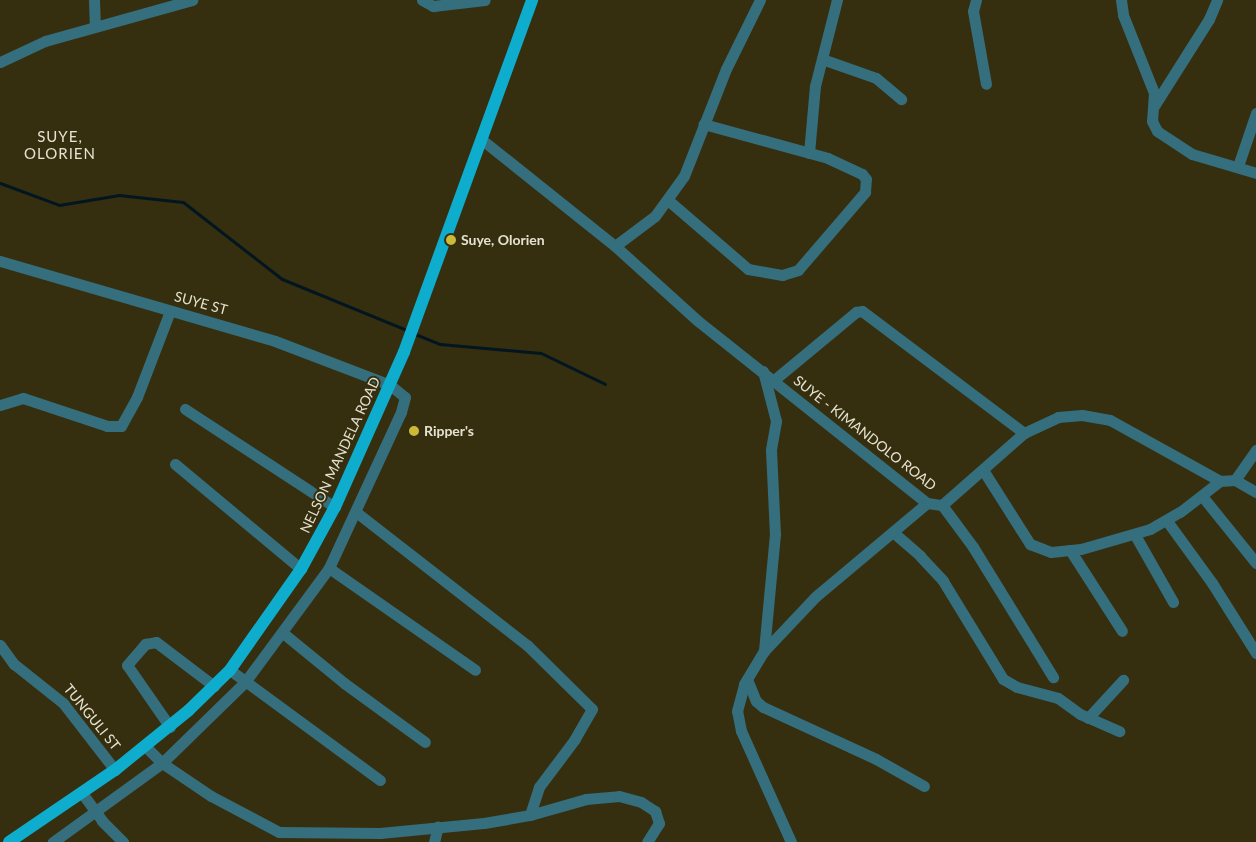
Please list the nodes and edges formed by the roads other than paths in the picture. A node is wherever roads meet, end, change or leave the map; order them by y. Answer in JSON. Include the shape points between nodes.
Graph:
{"nodes":[{"id":1,"x":94,"y":0,"type":"edge"},
{"id":2,"x":192,"y":0,"type":"edge"},
{"id":3,"x":422,"y":0,"type":"edge"},
{"id":4,"x":485,"y":0,"type":"edge"},
{"id":5,"x":532,"y":0,"type":"edge"},
{"id":6,"x":760,"y":0,"type":"edge"},
{"id":7,"x":837,"y":0,"type":"edge"},
{"id":8,"x":976,"y":0,"type":"edge"},
{"id":9,"x":1121,"y":0,"type":"edge"},
{"id":10,"x":1217,"y":0,"type":"edge"},
{"id":11,"x":95,"y":26,"type":"junction"},
{"id":12,"x":822,"y":59,"type":"junction"},
{"id":13,"x":0,"y":62,"type":"edge"},
{"id":14,"x":986,"y":84,"type":"dead end"},
{"id":15,"x":902,"y":99,"type":"dead end"},
{"id":16,"x":1154,"y":106,"type":"junction"},
{"id":17,"x":1256,"y":113,"type":"edge"},
{"id":18,"x":704,"y":124,"type":"junction"},
{"id":19,"x":481,"y":140,"type":"junction"},
{"id":20,"x":809,"y":152,"type":"junction"},
{"id":21,"x":1238,"y":166,"type":"junction"},
{"id":22,"x":1256,"y":173,"type":"edge"},
{"id":23,"x":669,"y":201,"type":"junction"},
{"id":24,"x":615,"y":246,"type":"junction"},
{"id":25,"x":0,"y":261,"type":"edge"},
{"id":26,"x":170,"y":310,"type":"junction"},
{"id":27,"x":762,"y":371,"type":"junction"},
{"id":28,"x":774,"y":380,"type":"junction"},
{"id":29,"x":390,"y":385,"type":"junction"},
{"id":30,"x":0,"y":405,"type":"edge"},
{"id":31,"x":185,"y":408,"type":"dead end"},
{"id":32,"x":1024,"y":433,"type":"junction"},
{"id":33,"x":1256,"y":450,"type":"edge"},
{"id":34,"x":175,"y":464,"type":"dead end"},
{"id":35,"x":983,"y":470,"type":"junction"},
{"id":36,"x":1235,"y":480,"type":"junction"},
{"id":37,"x":1220,"y":481,"type":"junction"},
{"id":38,"x":1256,"y":492,"type":"edge"},
{"id":39,"x":1202,"y":496,"type":"junction"},
{"id":40,"x":928,"y":503,"type":"junction"},
{"id":41,"x":942,"y":505,"type":"junction"},
{"id":42,"x":335,"y":508,"type":"junction"},
{"id":43,"x":356,"y":512,"type":"junction"},
{"id":44,"x":1168,"y":521,"type":"junction"},
{"id":45,"x":894,"y":534,"type":"junction"},
{"id":46,"x":1135,"y":535,"type":"junction"},
{"id":47,"x":1070,"y":550,"type":"junction"},
{"id":48,"x":1256,"y":563,"type":"edge"},
{"id":49,"x":329,"y":568,"type":"junction"},
{"id":50,"x":301,"y":570,"type":"junction"},
{"id":51,"x":1173,"y":602,"type":"dead end"},
{"id":52,"x":1122,"y":631,"type":"dead end"},
{"id":53,"x":284,"y":633,"type":"junction"},
{"id":54,"x":0,"y":645,"type":"edge"},
{"id":55,"x":764,"y":651,"type":"junction"},
{"id":56,"x":1256,"y":654,"type":"edge"},
{"id":57,"x":230,"y":670,"type":"junction"},
{"id":58,"x":475,"y":670,"type":"dead end"},
{"id":59,"x":1053,"y":677,"type":"dead end"},
{"id":60,"x":746,"y":679,"type":"junction"},
{"id":61,"x":1123,"y":680,"type":"dead end"},
{"id":62,"x":245,"y":682,"type":"junction"},
{"id":63,"x":214,"y":686,"type":"junction"},
{"id":64,"x":1088,"y":718,"type":"junction"},
{"id":65,"x":170,"y":726,"type":"junction"},
{"id":66,"x":1119,"y":732,"type":"dead end"},
{"id":67,"x":425,"y":742,"type":"dead end"},
{"id":68,"x":146,"y":747,"type":"junction"},
{"id":69,"x":162,"y":763,"type":"junction"},
{"id":70,"x":115,"y":770,"type":"junction"},
{"id":71,"x":380,"y":780,"type":"dead end"},
{"id":72,"x":924,"y":786,"type":"dead end"},
{"id":73,"x":82,"y":793,"type":"junction"},
{"id":74,"x":96,"y":813,"type":"junction"},
{"id":75,"x":530,"y":815,"type":"junction"},
{"id":76,"x":438,"y":826,"type":"junction"},
{"id":77,"x":9,"y":842,"type":"edge"},
{"id":78,"x":53,"y":842,"type":"edge"},
{"id":79,"x":123,"y":842,"type":"edge"},
{"id":80,"x":434,"y":842,"type":"edge"},
{"id":81,"x":647,"y":842,"type":"edge"},
{"id":82,"x":791,"y":842,"type":"edge"}],
"edges":[{"from":1,"to":11,"type":"street"},
{"from":2,"to":11,"type":"street"},
{"from":3,"to":4,"type":"street","via":[[433,6]]},
{"from":5,"to":19,"type":"main road","name":"NELSON MANDELA ROAD"},
{"from":6,"to":18,"type":"street","via":[[726,69]]},
{"from":7,"to":12,"type":"street"},
{"from":8,"to":14,"type":"street","via":[[973,11]]},
{"from":9,"to":16,"type":"street","via":[[1123,16],[1152,83]]},
{"from":10,"to":16,"type":"street","via":[[1209,19]]},
{"from":11,"to":13,"type":"street","via":[[45,41]]},
{"from":12,"to":15,"type":"street","via":[[876,78]]},
{"from":12,"to":20,"type":"street","via":[[812,109]]},
{"from":16,"to":21,"type":"street","via":[[1154,126],[1180,148]]},
{"from":17,"to":21,"type":"street"},
{"from":18,"to":20,"type":"street"},
{"from":18,"to":23,"type":"street","via":[[684,176]]},
{"from":19,"to":24,"type":"street","name":"SUYE - KIMANDOLO ROAD"},
{"from":19,"to":29,"type":"main road","name":"NELSON MANDELA ROAD"},
{"from":20,"to":23,"type":"street","via":[[862,174],[866,184],[860,200],[798,270],[790,274],[763,274],[748,269]]},
{"from":21,"to":22,"type":"street"},
{"from":23,"to":24,"type":"street","via":[[655,216]]},
{"from":24,"to":27,"type":"street","name":"SUYE - KIMANDOLO ROAD","via":[[698,321]]},
{"from":25,"to":26,"type":"street","name":"SUYE ST"},
{"from":26,"to":29,"type":"street","name":"SUYE ST","via":[[275,341]]},
{"from":26,"to":30,"type":"street","via":[[137,397],[122,426],[107,426],[23,398]]},
{"from":27,"to":28,"type":"street","name":"SUYE - KIMANDOLO ROAD"},
{"from":27,"to":55,"type":"street","via":[[776,422],[771,446],[775,534]]},
{"from":28,"to":32,"type":"street","via":[[856,312],[862,311],[876,318]]},
{"from":28,"to":40,"type":"street","name":"SUYE - KIMANDOLO ROAD"},
{"from":29,"to":42,"type":"main road","name":"NELSON MANDELA ROAD"},
{"from":29,"to":43,"type":"street","via":[[403,394],[404,402]]},
{"from":31,"to":42,"type":"street"},
{"from":32,"to":35,"type":"street","name":"SUYE - KIMANDOLO ROAD"},
{"from":32,"to":37,"type":"street","name":"SUYE - KIMANDOLO ROAD","via":[[1058,417],[1082,415],[1110,420]]},
{"from":33,"to":36,"type":"street"},
{"from":34,"to":50,"type":"street"},
{"from":35,"to":41,"type":"street","name":"SUYE - KIMANDOLO ROAD"},
{"from":35,"to":47,"type":"street","via":[[1030,544],[1041,550]]},
{"from":36,"to":37,"type":"street"},
{"from":36,"to":38,"type":"street"},
{"from":37,"to":39,"type":"street"},
{"from":39,"to":44,"type":"street"},
{"from":39,"to":48,"type":"street"},
{"from":40,"to":41,"type":"street","name":"SUYE - KIMANDOLO ROAD"},
{"from":40,"to":45,"type":"street"},
{"from":41,"to":59,"type":"street","via":[[973,547]]},
{"from":42,"to":50,"type":"main road","name":"NELSON MANDELA ROAD"},
{"from":43,"to":49,"type":"street"},
{"from":43,"to":75,"type":"street","via":[[527,644],[592,709],[566,752],[539,787]]},
{"from":44,"to":46,"type":"street"},
{"from":44,"to":56,"type":"street"},
{"from":45,"to":55,"type":"street","via":[[815,597]]},
{"from":45,"to":64,"type":"street","via":[[943,581],[1003,680],[1058,698]]},
{"from":46,"to":47,"type":"street"},
{"from":46,"to":51,"type":"street"},
{"from":47,"to":52,"type":"street"},
{"from":49,"to":53,"type":"street"},
{"from":49,"to":58,"type":"street"},
{"from":50,"to":57,"type":"main road","name":"NELSON MANDELA ROAD"},
{"from":53,"to":62,"type":"street"},
{"from":53,"to":67,"type":"street","via":[[344,683]]},
{"from":54,"to":70,"type":"street","name":"TUNGULI ST","via":[[14,664],[63,704]]},
{"from":55,"to":60,"type":"street"},
{"from":57,"to":62,"type":"street"},
{"from":57,"to":63,"type":"main road","name":"NELSON MANDELA ROAD"},
{"from":60,"to":72,"type":"street","via":[[763,708],[876,758]]},
{"from":60,"to":82,"type":"street","via":[[737,711],[741,731]]},
{"from":61,"to":64,"type":"street"},
{"from":62,"to":69,"type":"street"},
{"from":62,"to":71,"type":"street"},
{"from":63,"to":65,"type":"main road","name":"NELSON MANDELA ROAD"},
{"from":63,"to":65,"type":"street","via":[[156,642],[145,644],[127,665]]},
{"from":64,"to":66,"type":"street"},
{"from":65,"to":68,"type":"main road","name":"NELSON MANDELA ROAD"},
{"from":68,"to":69,"type":"street"},
{"from":68,"to":70,"type":"main road","name":"NELSON MANDELA ROAD"},
{"from":69,"to":74,"type":"street"},
{"from":69,"to":76,"type":"street","via":[[211,796],[279,832],[380,833]]},
{"from":70,"to":73,"type":"main road","name":"NELSON MANDELA ROAD"},
{"from":73,"to":74,"type":"street"},
{"from":73,"to":77,"type":"main road","name":"NELSON MANDELA ROAD"},
{"from":74,"to":78,"type":"street"},
{"from":74,"to":79,"type":"street"},
{"from":75,"to":76,"type":"street"},
{"from":75,"to":81,"type":"street","via":[[586,799],[630,798],[651,807],[658,816],[659,823]]},
{"from":76,"to":80,"type":"street"}]}
